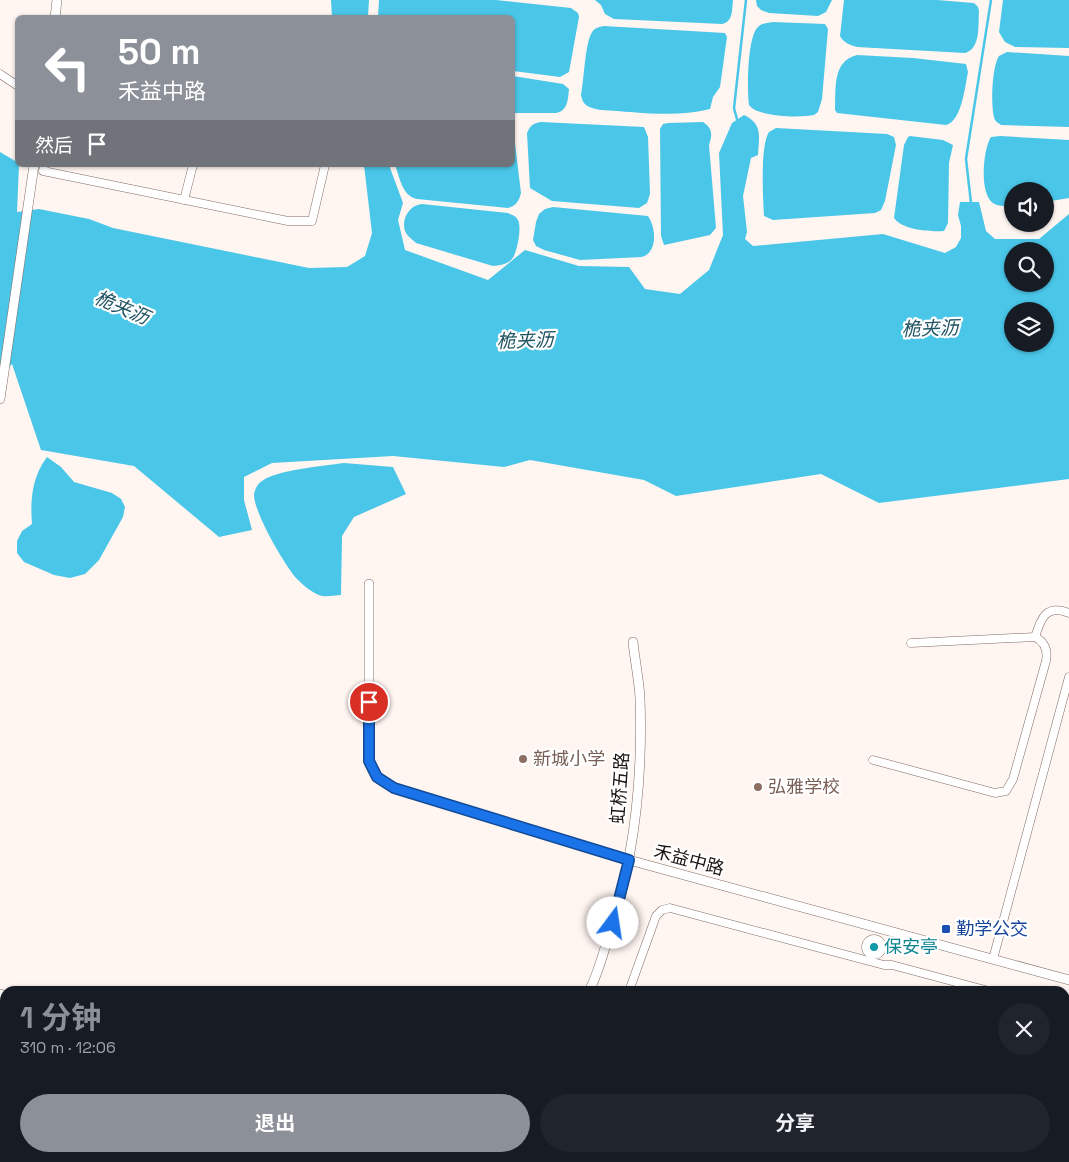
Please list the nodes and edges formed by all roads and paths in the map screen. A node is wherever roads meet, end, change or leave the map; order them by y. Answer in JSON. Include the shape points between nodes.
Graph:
{"nodes":[{"id":1,"x":57,"y":0,"type":"edge"},
{"id":2,"x":55,"y":15,"type":"edge"},
{"id":3,"x":0,"y":74,"type":"edge"},
{"id":4,"x":15,"y":84,"type":"edge"},
{"id":5,"x":34,"y":167,"type":"edge"},
{"id":6,"x":44,"y":167,"type":"edge"},
{"id":7,"x":192,"y":167,"type":"edge"},
{"id":8,"x":325,"y":167,"type":"edge"},
{"id":9,"x":184,"y":200,"type":"junction"},
{"id":10,"x":0,"y":399,"type":"edge"},
{"id":11,"x":369,"y":584,"type":"dead end"},
{"id":12,"x":1069,"y":613,"type":"edge"},
{"id":13,"x":1035,"y":637,"type":"junction"},
{"id":14,"x":633,"y":642,"type":"dead end"},
{"id":15,"x":912,"y":643,"type":"dead end"},
{"id":16,"x":1069,"y":677,"type":"edge"},
{"id":17,"x":873,"y":760,"type":"dead end"},
{"id":18,"x":629,"y":860,"type":"junction"},
{"id":19,"x":880,"y":929,"type":"junction"},
{"id":20,"x":876,"y":939,"type":"junction"},
{"id":21,"x":871,"y":958,"type":"junction"},
{"id":22,"x":993,"y":960,"type":"junction"},
{"id":23,"x":1069,"y":980,"type":"edge"},
{"id":24,"x":591,"y":986,"type":"edge"},
{"id":25,"x":631,"y":986,"type":"edge"},
{"id":26,"x":970,"y":986,"type":"edge"}],
"edges":[{"from":1,"to":2,"type":"street"},
{"from":3,"to":4,"type":"street"},
{"from":5,"to":10,"type":"street"},
{"from":6,"to":9,"type":"street","via":[[43,172]]},
{"from":7,"to":9,"type":"street"},
{"from":8,"to":9,"type":"street","via":[[312,222],[288,222]]},
{"from":11,"to":18,"type":"street","name":"禾益中路","via":[[369,761],[377,777],[394,788]]},
{"from":12,"to":13,"type":"street","via":[[1061,610],[1048,612],[1043,616]]},
{"from":13,"to":15,"type":"street"},
{"from":13,"to":17,"type":"street","via":[[1046,646],[1046,661],[1013,779],[1006,791],[991,792]]},
{"from":14,"to":18,"type":"street","name":"虹桥五路","via":[[640,698],[640,752],[637,808]]},
{"from":16,"to":22,"type":"street"},
{"from":18,"to":19,"type":"street","name":"禾益中路"},
{"from":18,"to":24,"type":"street","name":"虹桥五路","via":[[613,923]]},
{"from":19,"to":20,"type":"street"},
{"from":19,"to":22,"type":"street","name":"禾益中路"},
{"from":20,"to":21,"type":"street","via":[[866,946]]},
{"from":20,"to":21,"type":"street","via":[[882,950]]},
{"from":21,"to":25,"type":"street","via":[[667,908],[654,919]]},
{"from":21,"to":26,"type":"street","via":[[884,965]]},
{"from":22,"to":23,"type":"street","name":"禾益中路"}]}
